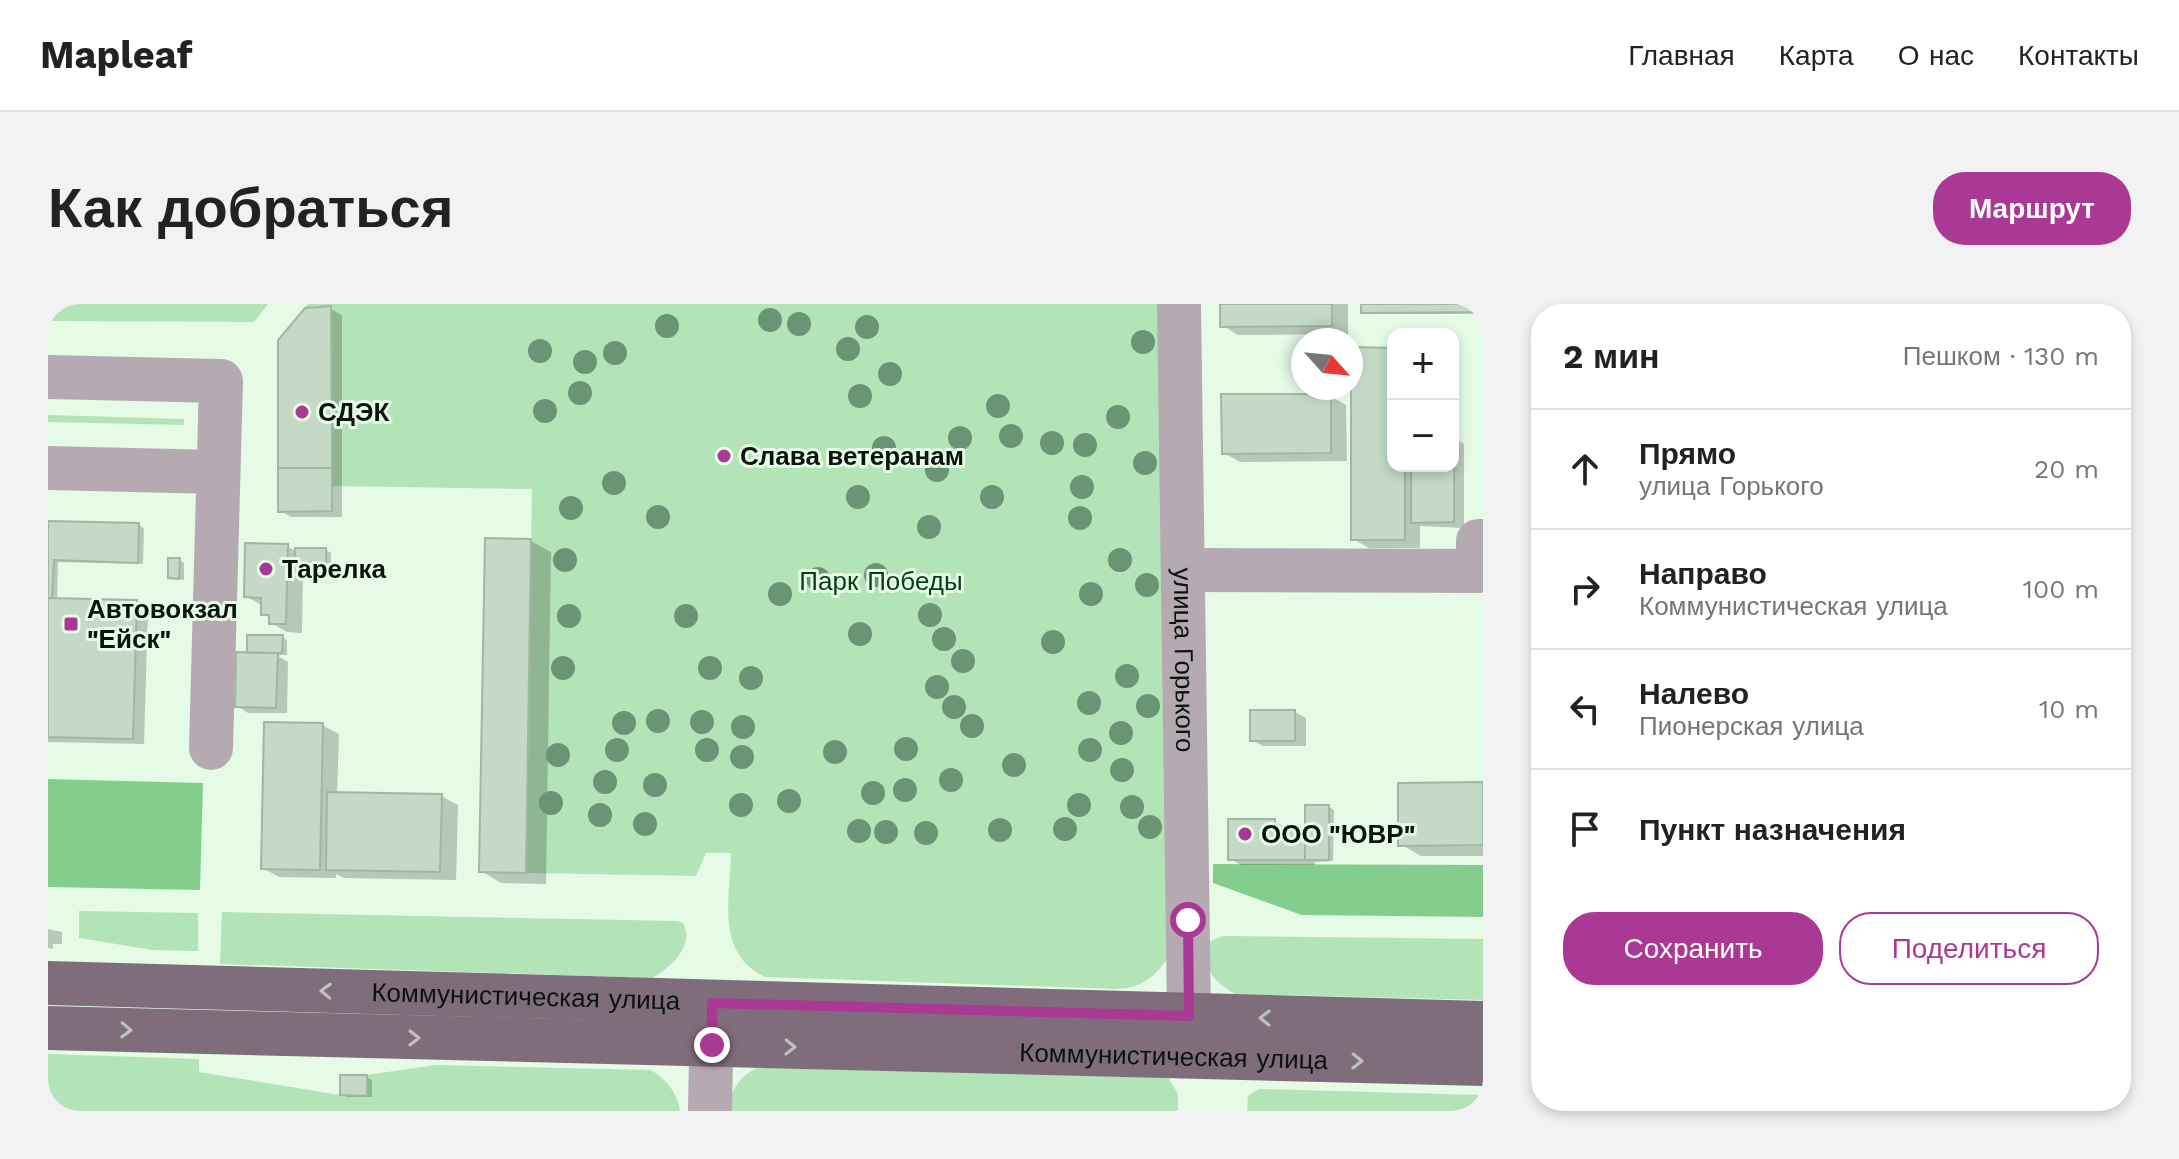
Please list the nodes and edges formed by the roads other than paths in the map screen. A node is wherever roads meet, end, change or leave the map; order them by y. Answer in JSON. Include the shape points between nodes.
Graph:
{"nodes":[{"id":1,"x":1179,"y":304,"type":"edge"},
{"id":2,"x":48,"y":377,"type":"edge"},
{"id":3,"x":48,"y":468,"type":"edge"},
{"id":4,"x":218,"y":472,"type":"junction"},
{"id":5,"x":1483,"y":541,"type":"edge"},
{"id":6,"x":1183,"y":570,"type":"junction"},
{"id":7,"x":211,"y":748,"type":"dead end"},
{"id":8,"x":48,"y":983,"type":"edge"},
{"id":9,"x":1189,"y":1016,"type":"junction"},
{"id":10,"x":1483,"y":1023,"type":"edge"},
{"id":11,"x":712,"y":1024,"type":"junction"},
{"id":12,"x":48,"y":1028,"type":"edge"},
{"id":13,"x":1483,"y":1064,"type":"edge"},
{"id":14,"x":710,"y":1111,"type":"edge"}],
"edges":[{"from":1,"to":6,"type":"street","name":"улица Горького"},
{"from":2,"to":4,"type":"street","via":[[221,381]]},
{"from":3,"to":4,"type":"street"},
{"from":4,"to":7,"type":"street"},
{"from":5,"to":6,"type":"street","via":[[1478,541],[1478,571]]},
{"from":6,"to":9,"type":"street","name":"улица Горького"},
{"from":11,"to":8,"type":"main road","name":"Коммунистическая улица","one_way":true},
{"from":10,"to":9,"type":"main road","name":"Коммунистическая улица","one_way":true},
{"from":9,"to":11,"type":"main road","name":"Коммунистическая улица"},
{"from":12,"to":11,"type":"main road","name":"Коммунистическая улица","one_way":true},
{"from":11,"to":13,"type":"main road","name":"Коммунистическая улица","one_way":true},
{"from":11,"to":14,"type":"street"}]}
